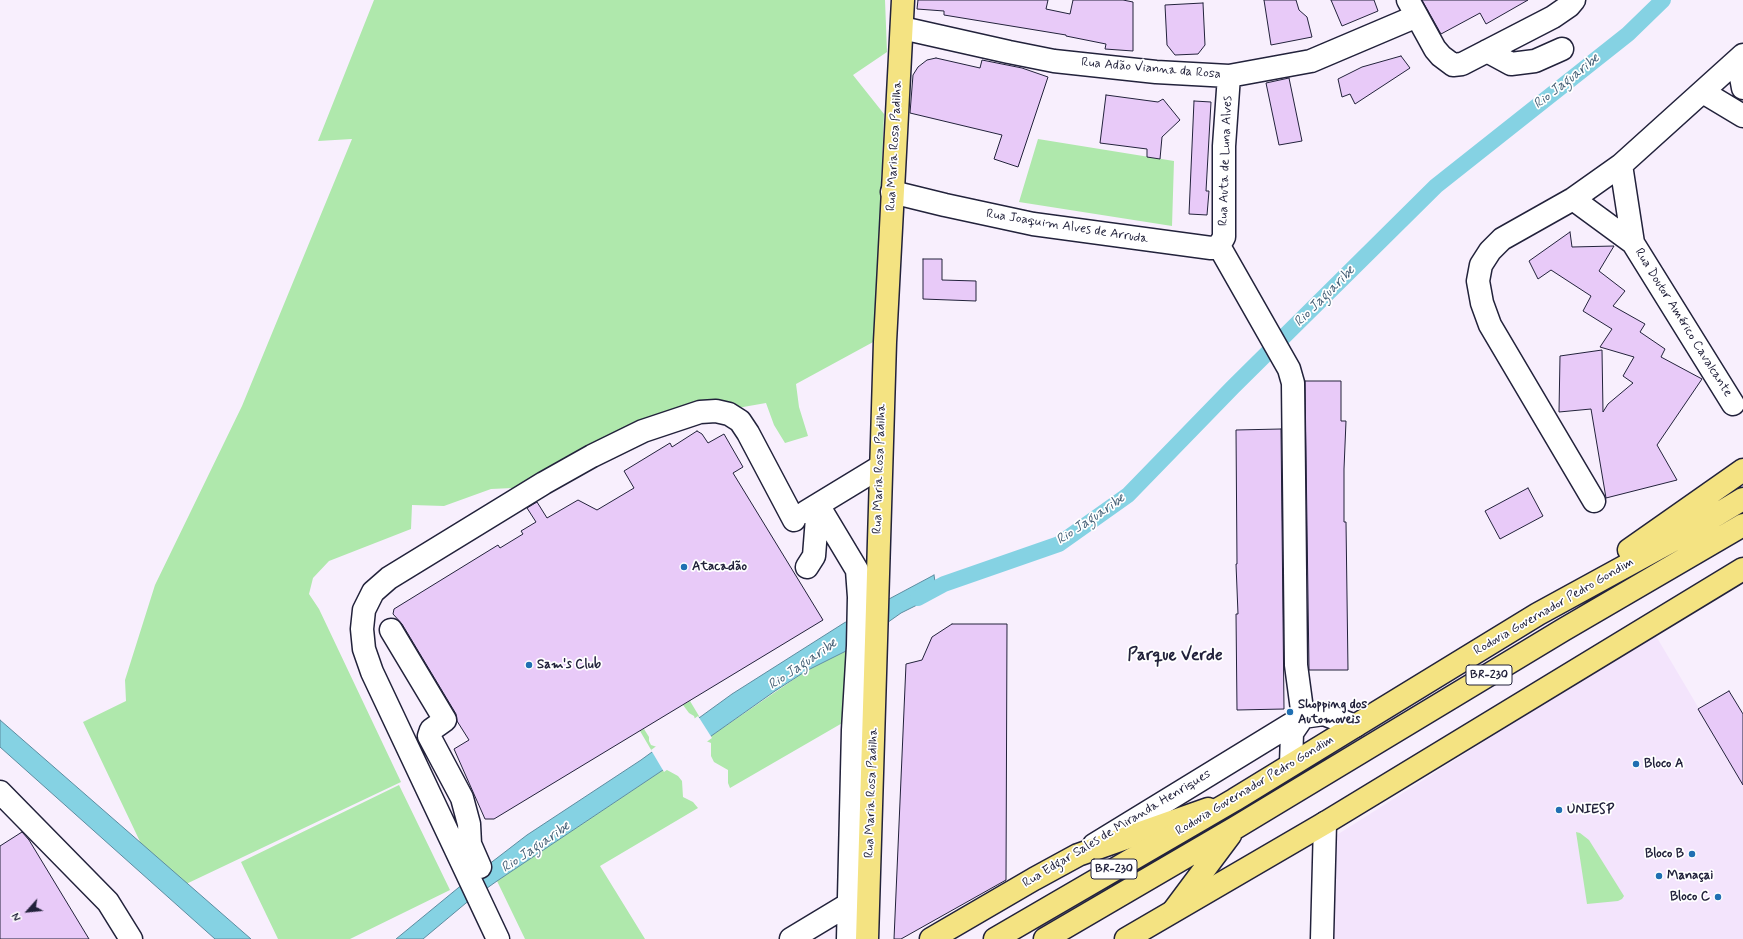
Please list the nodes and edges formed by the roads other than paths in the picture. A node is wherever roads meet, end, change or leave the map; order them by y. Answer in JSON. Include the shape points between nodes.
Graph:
{"nodes":[{"id":1,"x":903,"y":0,"type":"edge"},
{"id":2,"x":1574,"y":0,"type":"edge"},
{"id":3,"x":1413,"y":8,"type":"edge"},
{"id":4,"x":902,"y":28,"type":"junction"},
{"id":5,"x":1562,"y":49,"type":"dead end"},
{"id":6,"x":1487,"y":51,"type":"junction"},
{"id":7,"x":1740,"y":58,"type":"edge"},
{"id":8,"x":1229,"y":76,"type":"junction"},
{"id":9,"x":1743,"y":88,"type":"edge"},
{"id":10,"x":1703,"y":92,"type":"junction"},
{"id":11,"x":1743,"y":116,"type":"edge"},
{"id":12,"x":1620,"y":165,"type":"junction"},
{"id":13,"x":892,"y":192,"type":"junction"},
{"id":14,"x":1574,"y":198,"type":"junction"},
{"id":15,"x":1634,"y":243,"type":"junction"},
{"id":16,"x":1220,"y":246,"type":"junction"},
{"id":17,"x":1733,"y":404,"type":"dead end"},
{"id":18,"x":880,"y":467,"type":"junction"},
{"id":19,"x":1743,"y":470,"type":"edge"},
{"id":20,"x":848,"y":488,"type":"junction"},
{"id":21,"x":1743,"y":499,"type":"edge"},
{"id":22,"x":1594,"y":501,"type":"dead end"},
{"id":23,"x":879,"y":502,"type":"junction"},
{"id":24,"x":818,"y":505,"type":"junction"},
{"id":25,"x":1743,"y":525,"type":"edge"},
{"id":26,"x":807,"y":567,"type":"dead end"},
{"id":27,"x":1743,"y":569,"type":"edge"},
{"id":28,"x":868,"y":598,"type":"junction"},
{"id":29,"x":1538,"y":614,"type":"junction"},
{"id":30,"x":391,"y":630,"type":"dead end"},
{"id":31,"x":1303,"y":717,"type":"junction"},
{"id":32,"x":1355,"y":726,"type":"junction"},
{"id":33,"x":1292,"y":764,"type":"junction"},
{"id":34,"x":0,"y":792,"type":"edge"},
{"id":35,"x":1234,"y":800,"type":"junction"},
{"id":36,"x":1325,"y":823,"type":"junction"},
{"id":37,"x":1235,"y":828,"type":"junction"},
{"id":38,"x":1078,"y":855,"type":"junction"},
{"id":39,"x":472,"y":867,"type":"junction"},
{"id":40,"x":485,"y":894,"type":"junction"},
{"id":41,"x":849,"y":904,"type":"junction"},
{"id":42,"x":1174,"y":910,"type":"junction"},
{"id":43,"x":131,"y":939,"type":"edge"},
{"id":44,"x":498,"y":939,"type":"edge"},
{"id":45,"x":512,"y":939,"type":"edge"},
{"id":46,"x":791,"y":939,"type":"edge"},
{"id":47,"x":848,"y":939,"type":"edge"},
{"id":48,"x":867,"y":939,"type":"edge"},
{"id":49,"x":931,"y":939,"type":"edge"},
{"id":50,"x":995,"y":939,"type":"edge"},
{"id":51,"x":1045,"y":939,"type":"edge"},
{"id":52,"x":1126,"y":939,"type":"edge"},
{"id":53,"x":1322,"y":939,"type":"edge"}],
"edges":[{"from":1,"to":4,"type":"main road","name":"Rua Maria Rosa Padilha"},
{"from":2,"to":6,"type":"street","via":[[1562,12]]},
{"from":3,"to":6,"type":"street","via":[[1435,49],[1449,64],[1462,64]]},
{"from":3,"to":8,"type":"street","name":"Rua Adão Vianna da Rosa","via":[[1311,61]]},
{"from":4,"to":8,"type":"street","name":"Rua Adão Vianna da Rosa","via":[[1054,61],[1156,72]]},
{"from":4,"to":13,"type":"main road","name":"Rua Maria Rosa Padilha"},
{"from":5,"to":6,"type":"street","via":[[1534,61],[1511,64]]},
{"from":7,"to":9,"type":"street"},
{"from":7,"to":10,"type":"street"},
{"from":8,"to":16,"type":"street","name":"Rua Auta de Luna Alves","via":[[1224,146],[1224,237]]},
{"from":10,"to":11,"type":"street"},
{"from":10,"to":12,"type":"street"},
{"from":12,"to":14,"type":"street"},
{"from":12,"to":15,"type":"street","name":"Rua Doutor Américo Cavalcante"},
{"from":13,"to":16,"type":"street","name":"Rua Joaquim Alves de Arruda","via":[[1033,224],[1211,248]]},
{"from":13,"to":18,"type":"main road","name":"Rua Maria Rosa Padilha"},
{"from":14,"to":15,"type":"street","name":"Rua Doutor Américo Cavalcante"},
{"from":14,"to":22,"type":"street","via":[[1502,239],[1481,265],[1478,281],[1490,325]]},
{"from":15,"to":17,"type":"street","name":"Rua Doutor Américo Cavalcante"},
{"from":16,"to":31,"type":"street","via":[[1289,369],[1294,394],[1296,665]]},
{"from":18,"to":20,"type":"street"},
{"from":18,"to":23,"type":"main road","name":"Rua Maria Rosa Padilha"},
{"from":19,"to":29,"type":"main road"},
{"from":20,"to":23,"type":"street"},
{"from":20,"to":24,"type":"street"},
{"from":21,"to":29,"type":"main road","name":"Rodovia Governador Pedro Gondim","number":"BR-230"},
{"from":23,"to":28,"type":"main road","name":"Rua Maria Rosa Padilha"},
{"from":24,"to":26,"type":"street","via":[[814,556]]},
{"from":24,"to":28,"type":"street","via":[[857,570]]},
{"from":24,"to":39,"type":"street","via":[[789,523],[748,433],[740,421],[729,414],[716,411],[700,412],[643,432],[592,456],[388,578],[373,592],[364,610],[362,629],[364,649],[372,672]]},
{"from":25,"to":37,"type":"main road","name":"Rodovia Governador Pedro Gondim","number":"BR-230"},
{"from":27,"to":36,"type":"main road"},
{"from":28,"to":41,"type":"street","via":[[858,646],[853,730]]},
{"from":28,"to":48,"type":"main road","name":"Rua Maria Rosa Padilha","via":[[877,636]]},
{"from":29,"to":32,"type":"main road","name":"Rodovia Governador Pedro Gondim","number":"BR-230"},
{"from":30,"to":39,"type":"street","via":[[445,720],[431,730],[429,736],[462,798],[469,824]]},
{"from":31,"to":32,"type":"street","via":[[1324,714]]},
{"from":31,"to":33,"type":"street","via":[[1292,733]]},
{"from":31,"to":38,"type":"street","name":"Rua Edgar Sales de Miranda Henriques"},
{"from":32,"to":33,"type":"main road","name":"Rodovia Governador Pedro Gondim","number":"BR-230"},
{"from":33,"to":35,"type":"main road","name":"Rodovia Governador Pedro Gondim","number":"BR-230"},
{"from":34,"to":43,"type":"street","via":[[108,902]]},
{"from":35,"to":38,"type":"main road"},
{"from":35,"to":50,"type":"main road","name":"Rodovia Governador Pedro Gondim","number":"BR-230"},
{"from":36,"to":42,"type":"main road"},
{"from":36,"to":53,"type":"street"},
{"from":37,"to":42,"type":"main road"},
{"from":37,"to":51,"type":"main road","name":"Rodovia Governador Pedro Gondim","number":"BR-230"},
{"from":38,"to":49,"type":"main road","name":"Rua Edgar Sales de Miranda Henriques"},
{"from":39,"to":40,"type":"street"},
{"from":40,"to":44,"type":"street"},
{"from":40,"to":45,"type":"street"},
{"from":41,"to":46,"type":"street"},
{"from":41,"to":47,"type":"street"},
{"from":42,"to":52,"type":"main road"}]}
